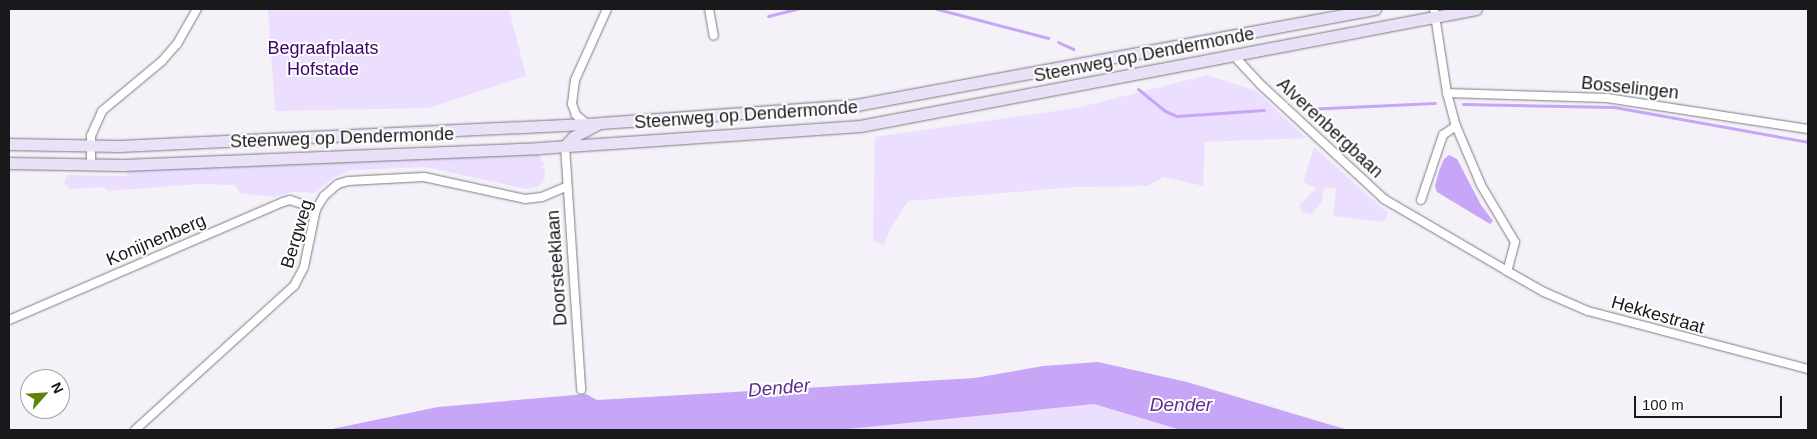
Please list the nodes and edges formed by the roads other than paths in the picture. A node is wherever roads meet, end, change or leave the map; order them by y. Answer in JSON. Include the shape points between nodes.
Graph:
{"nodes":[{"id":1,"x":197,"y":9,"type":"edge"},
{"id":2,"x":607,"y":9,"type":"edge"},
{"id":3,"x":709,"y":9,"type":"edge"},
{"id":4,"x":1374,"y":9,"type":"edge"},
{"id":5,"x":1476,"y":9,"type":"edge"},
{"id":6,"x":1434,"y":13,"type":"edge"},
{"id":7,"x":714,"y":36,"type":"dead end"},
{"id":8,"x":1234,"y":56,"type":"junction"},
{"id":9,"x":1447,"y":93,"type":"junction"},
{"id":10,"x":586,"y":123,"type":"junction"},
{"id":11,"x":600,"y":123,"type":"junction"},
{"id":12,"x":538,"y":126,"type":"junction"},
{"id":13,"x":1456,"y":126,"type":"junction"},
{"id":14,"x":1808,"y":129,"type":"edge"},
{"id":15,"x":9,"y":144,"type":"edge"},
{"id":16,"x":566,"y":146,"type":"junction"},
{"id":17,"x":90,"y":147,"type":"junction"},
{"id":18,"x":9,"y":163,"type":"edge"},
{"id":19,"x":91,"y":166,"type":"junction"},
{"id":20,"x":566,"y":187,"type":"junction"},
{"id":21,"x":1421,"y":200,"type":"dead end"},
{"id":22,"x":316,"y":209,"type":"junction"},
{"id":23,"x":1411,"y":217,"type":"joint"},
{"id":24,"x":1507,"y":271,"type":"junction"},
{"id":25,"x":9,"y":320,"type":"edge"},
{"id":26,"x":1808,"y":369,"type":"edge"},
{"id":27,"x":581,"y":389,"type":"dead end"},
{"id":28,"x":135,"y":430,"type":"edge"}],
"edges":[{"from":1,"to":17,"type":"street","via":[[177,44],[162,61],[102,111],[94,123]]},
{"from":2,"to":10,"type":"street","via":[[575,80],[572,104],[576,115]]},
{"from":3,"to":7,"type":"street"},
{"from":4,"to":11,"type":"main road","name":"Steenweg op Dendermonde","via":[[856,105]]},
{"from":5,"to":6,"type":"main road","name":"Steenweg op Dendermonde"},
{"from":6,"to":8,"type":"main road","name":"Steenweg op Dendermonde"},
{"from":6,"to":9,"type":"street"},
{"from":8,"to":16,"type":"main road","name":"Steenweg op Dendermonde","via":[[860,126]]},
{"from":8,"to":23,"type":"street","name":"Alverenbergbaan","via":[[1384,199]]},
{"from":9,"to":13,"type":"street"},
{"from":9,"to":14,"type":"street","name":"Bosselingen","via":[[1607,98]]},
{"from":10,"to":11,"type":"main road","name":"Steenweg op Dendermonde"},
{"from":10,"to":12,"type":"main road","name":"Steenweg op Dendermonde"},
{"from":11,"to":16,"type":"main road","via":[[573,137]]},
{"from":12,"to":16,"type":"main road","via":[[561,131]]},
{"from":12,"to":17,"type":"main road","name":"Steenweg op Dendermonde"},
{"from":13,"to":21,"type":"street","via":[[1443,135]]},
{"from":13,"to":24,"type":"street","via":[[1482,185],[1513,237],[1514,253]]},
{"from":15,"to":17,"type":"main road","name":"Steenweg op Dendermonde"},
{"from":16,"to":19,"type":"main road","name":"Steenweg op Dendermonde"},
{"from":16,"to":20,"type":"street","name":"Doorsteeklaan"},
{"from":17,"to":19,"type":"street"},
{"from":18,"to":19,"type":"main road","name":"Steenweg op Dendermonde"},
{"from":20,"to":22,"type":"street","name":"Bergweg","via":[[542,197],[526,199],[436,178],[348,180],[330,189]]},
{"from":20,"to":27,"type":"street","name":"Doorsteeklaan"},
{"from":22,"to":25,"type":"street","name":"Konijnenberg","via":[[290,200],[283,202]]},
{"from":22,"to":28,"type":"street","name":"Bergweg","via":[[304,268],[294,286]]},
{"from":23,"to":24,"type":"street","name":"Hekkestraat"},
{"from":24,"to":26,"type":"street","name":"Hekkestraat","via":[[1588,311]]}]}
